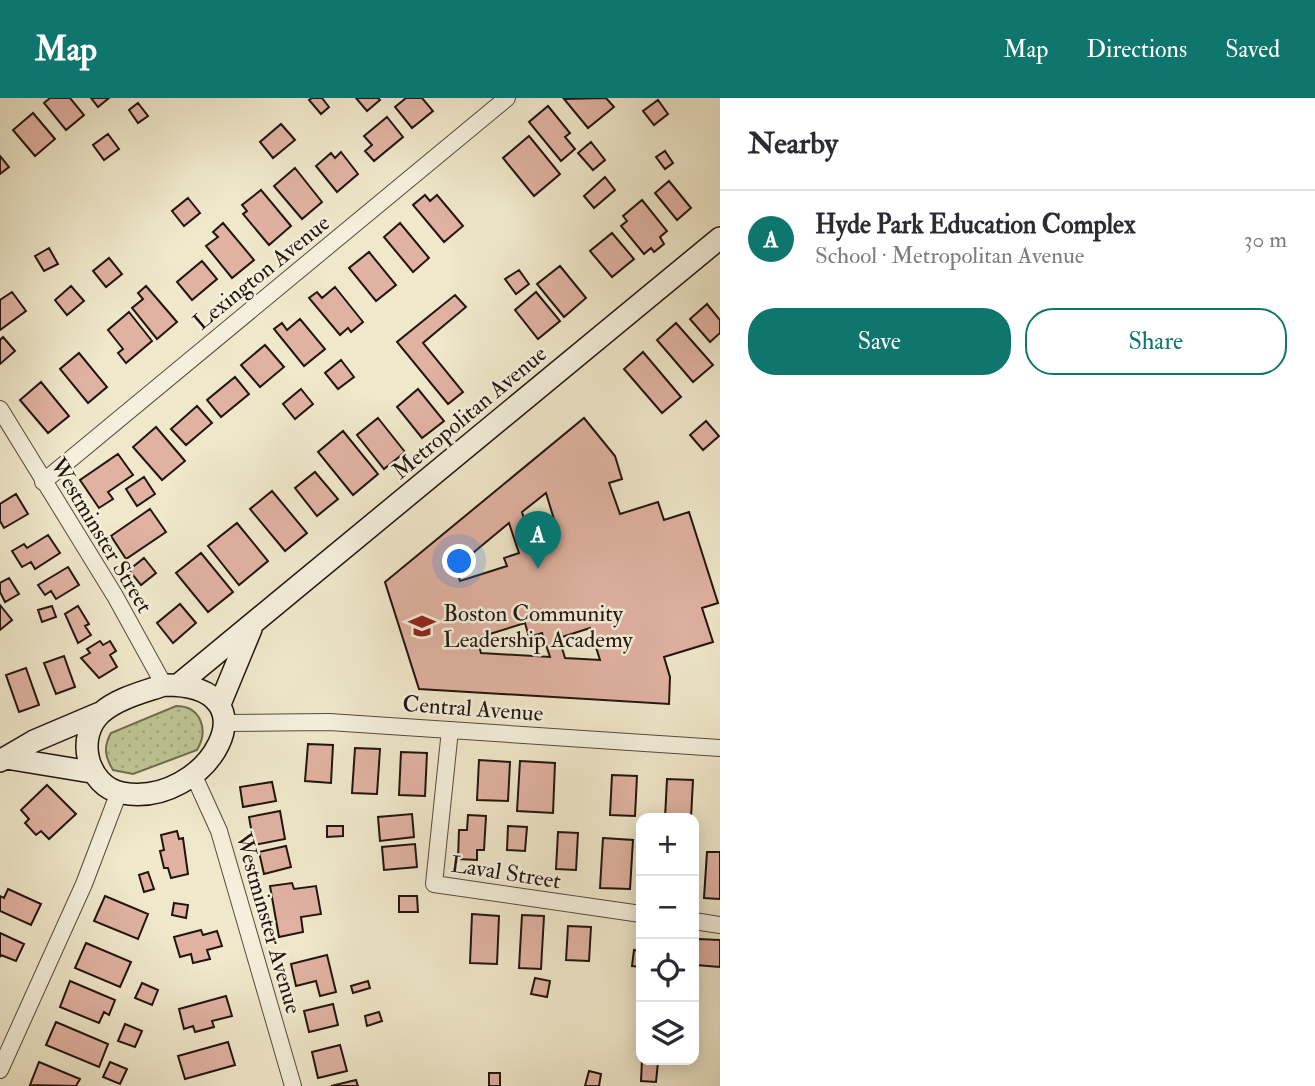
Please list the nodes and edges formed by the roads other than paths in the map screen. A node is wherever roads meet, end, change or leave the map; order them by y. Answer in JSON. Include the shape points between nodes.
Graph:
{"nodes":[{"id":1,"x":507,"y":98,"type":"edge"},
{"id":2,"x":720,"y":238,"type":"edge"},
{"id":3,"x":0,"y":410,"type":"edge"},
{"id":4,"x":43,"y":482,"type":"junction"},
{"id":5,"x":251,"y":627,"type":"junction"},
{"id":6,"x":171,"y":685,"type":"junction"},
{"id":7,"x":100,"y":713,"type":"junction"},
{"id":8,"x":222,"y":713,"type":"junction"},
{"id":9,"x":450,"y":730,"type":"junction"},
{"id":10,"x":720,"y":748,"type":"edge"},
{"id":11,"x":3,"y":760,"type":"edge"},
{"id":12,"x":91,"y":772,"type":"junction"},
{"id":13,"x":194,"y":776,"type":"junction"},
{"id":14,"x":119,"y":792,"type":"junction"},
{"id":15,"x":636,"y":914,"type":"edge"},
{"id":16,"x":699,"y":922,"type":"edge"},
{"id":17,"x":720,"y":925,"type":"edge"},
{"id":18,"x":0,"y":1070,"type":"edge"},
{"id":19,"x":293,"y":1086,"type":"edge"}],
"edges":[{"from":1,"to":4,"type":"street","name":"Lexington Avenue"},
{"from":2,"to":5,"type":"street","name":"Metropolitan Avenue"},
{"from":3,"to":4,"type":"street","name":"Westminster Street"},
{"from":4,"to":6,"type":"street","name":"Westminster Street"},
{"from":5,"to":6,"type":"street","name":"Metropolitan Avenue"},
{"from":5,"to":8,"type":"street","name":"Metropolitan Avenue"},
{"from":6,"to":7,"type":"street","via":[[129,697]]},
{"from":6,"to":8,"type":"street","via":[[209,693]]},
{"from":7,"to":11,"type":"street","via":[[34,741]]},
{"from":7,"to":12,"type":"street","via":[[88,738]]},
{"from":8,"to":9,"type":"street","name":"Central Avenue"},
{"from":8,"to":13,"type":"street","via":[[217,750]]},
{"from":9,"to":10,"type":"street","name":"Central Avenue"},
{"from":9,"to":15,"type":"street","name":"Laval Street","via":[[434,884]]},
{"from":11,"to":12,"type":"street"},
{"from":12,"to":14,"type":"street"},
{"from":13,"to":14,"type":"street","via":[[151,792]]},
{"from":13,"to":19,"type":"street","name":"Westminster Avenue","via":[[219,831]]},
{"from":14,"to":18,"type":"street","via":[[84,884]]},
{"from":16,"to":17,"type":"street"}]}
